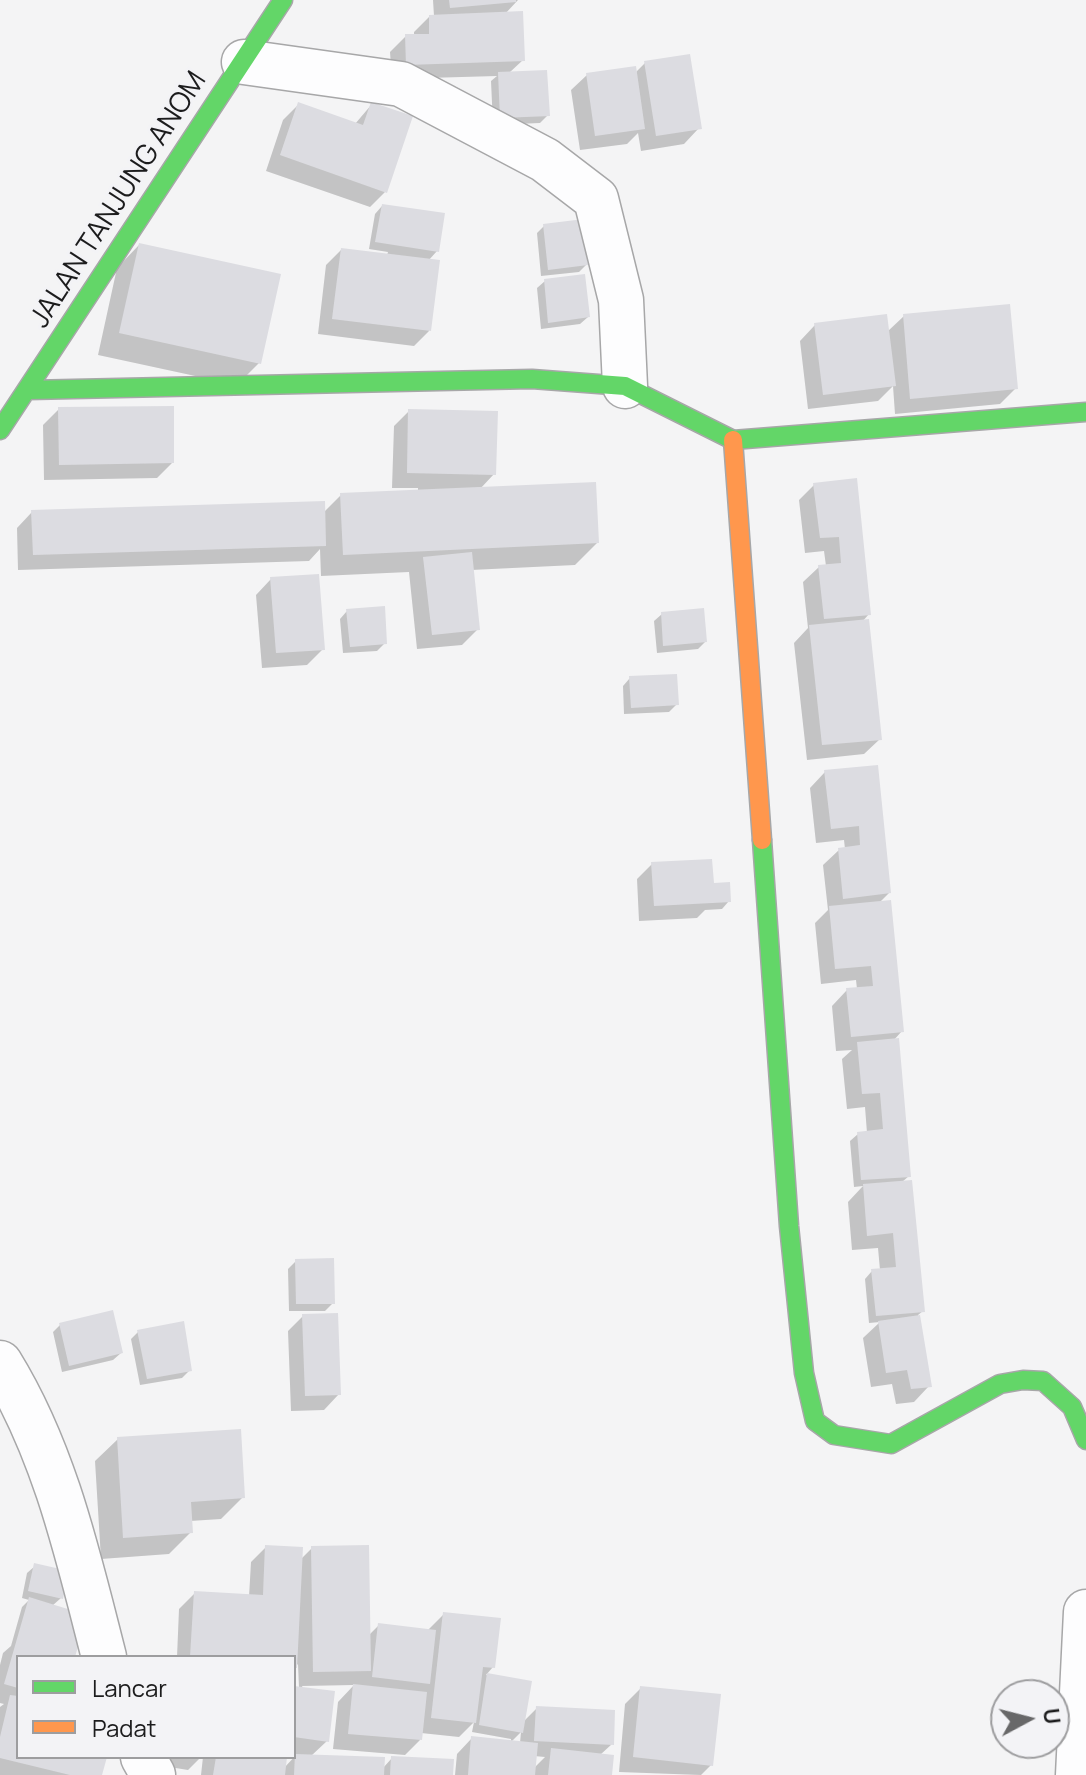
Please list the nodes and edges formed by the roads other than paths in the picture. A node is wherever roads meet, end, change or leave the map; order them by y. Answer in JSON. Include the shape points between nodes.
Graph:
{"nodes":[{"id":1,"x":283,"y":0,"type":"edge"},
{"id":2,"x":244,"y":62,"type":"junction"},
{"id":3,"x":625,"y":386,"type":"junction"},
{"id":4,"x":28,"y":390,"type":"junction"},
{"id":5,"x":1086,"y":412,"type":"edge"},
{"id":6,"x":0,"y":430,"type":"edge"},
{"id":7,"x":733,"y":440,"type":"junction"},
{"id":8,"x":0,"y":1363,"type":"edge"},
{"id":9,"x":1086,"y":1440,"type":"edge"},
{"id":10,"x":1086,"y":1612,"type":"edge"},
{"id":11,"x":103,"y":1655,"type":"edge"},
{"id":12,"x":1078,"y":1775,"type":"edge"}],
"edges":[{"from":1,"to":2,"type":"street","name":"JALAN TANJUNG ANOM"},
{"from":2,"to":3,"type":"street","via":[[401,84],[545,160],[596,199],[621,300]]},
{"from":2,"to":4,"type":"street","name":"JALAN TANJUNG ANOM"},
{"from":3,"to":4,"type":"street","via":[[532,379]]},
{"from":3,"to":7,"type":"street"},
{"from":4,"to":6,"type":"street","name":"JALAN TANJUNG ANOM"},
{"from":5,"to":7,"type":"street"},
{"from":7,"to":9,"type":"street","via":[[789,1226],[804,1373],[815,1421],[834,1435],[891,1444],[1000,1384],[1033,1380],[1043,1381],[1072,1407]]},
{"from":8,"to":11,"type":"street","via":[[23,1401],[71,1527]]},
{"from":10,"to":12,"type":"street"}]}
